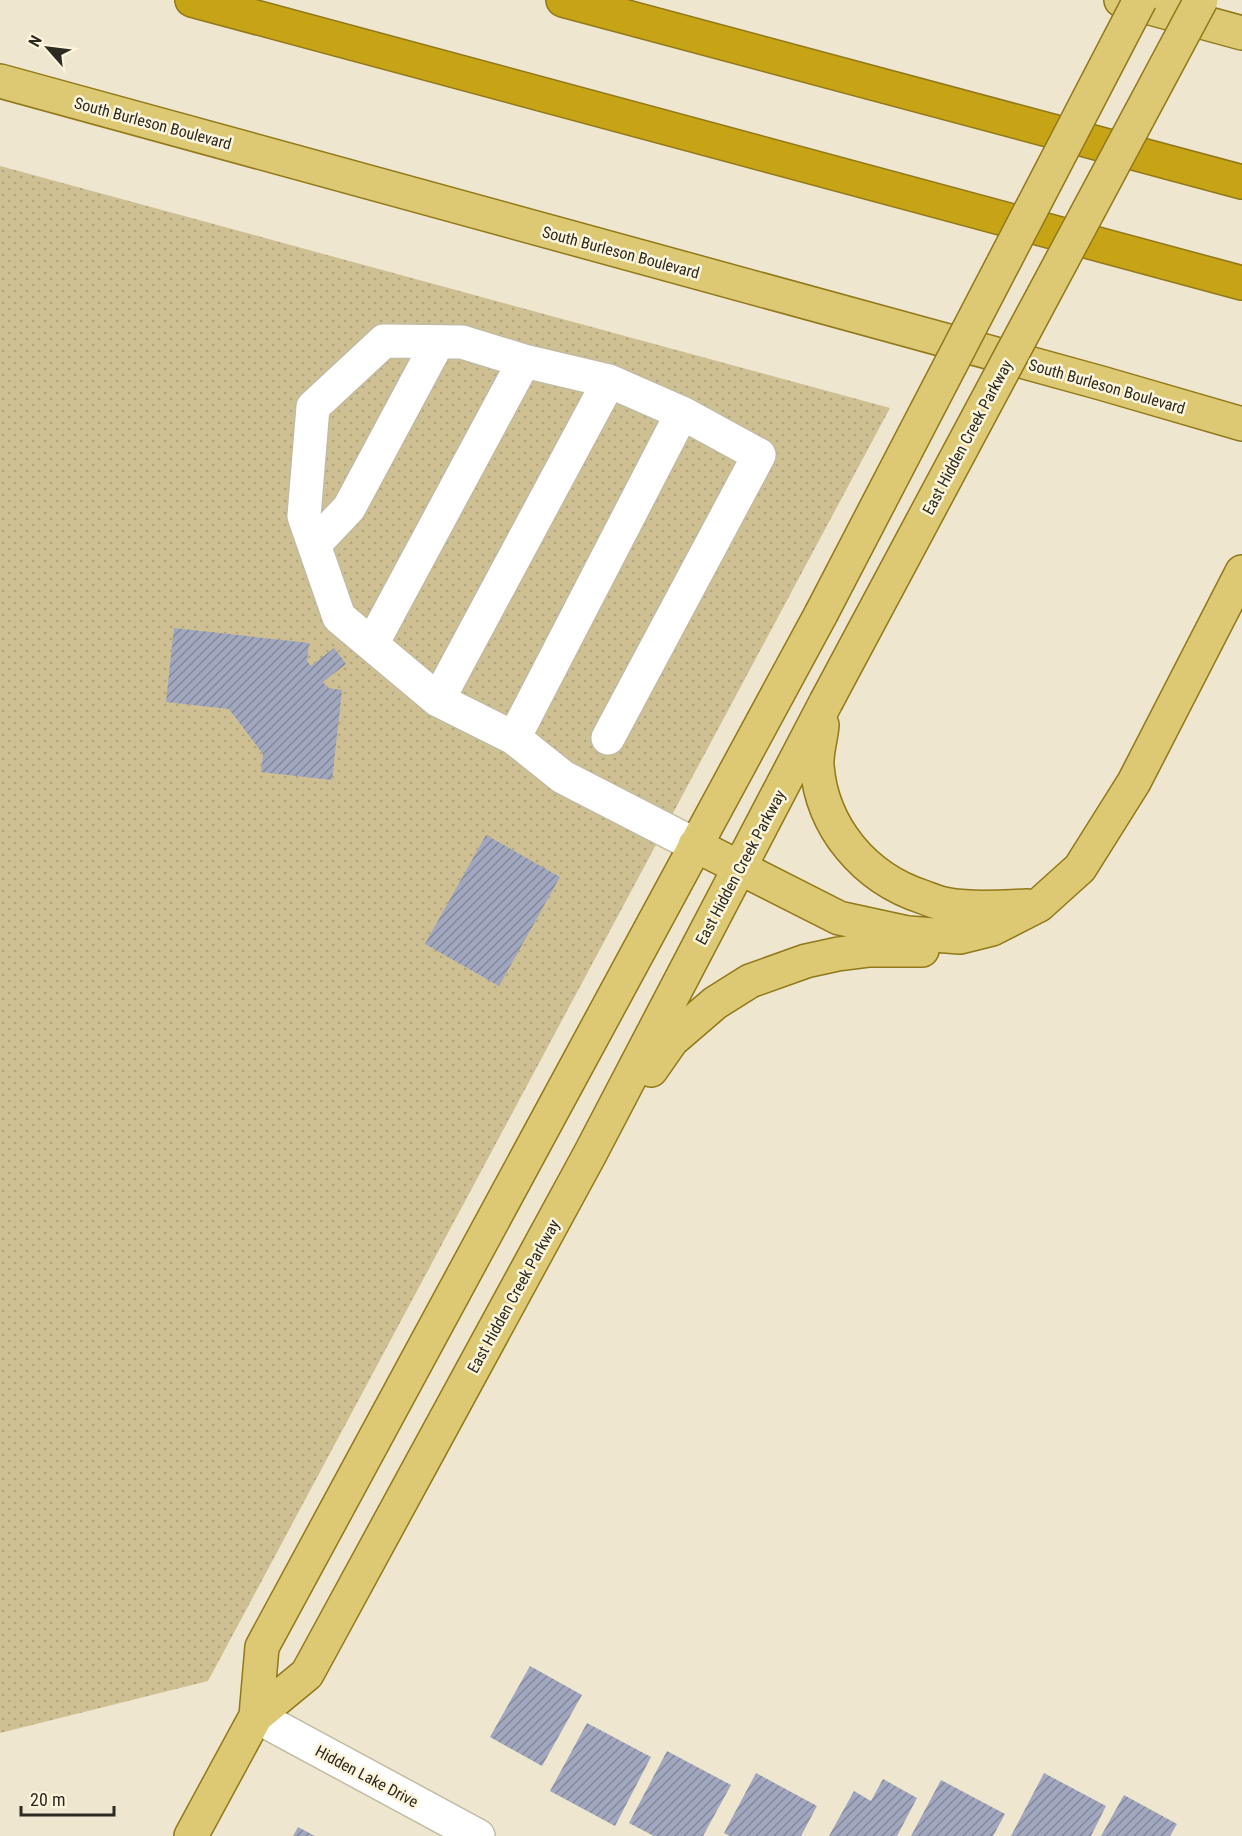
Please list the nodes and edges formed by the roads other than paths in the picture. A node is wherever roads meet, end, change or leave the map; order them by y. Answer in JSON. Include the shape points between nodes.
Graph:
{"nodes":[{"id":1,"x":192,"y":0,"type":"edge"},
{"id":2,"x":563,"y":0,"type":"edge"},
{"id":3,"x":1121,"y":0,"type":"edge"},
{"id":4,"x":1140,"y":0,"type":"edge"},
{"id":5,"x":1201,"y":0,"type":"edge"},
{"id":6,"x":1242,"y":33,"type":"edge"},
{"id":7,"x":0,"y":81,"type":"edge"},
{"id":8,"x":1242,"y":182,"type":"edge"},
{"id":9,"x":1242,"y":283,"type":"edge"},
{"id":10,"x":438,"y":342,"type":"junction"},
{"id":11,"x":524,"y":361,"type":"junction"},
{"id":12,"x":609,"y":381,"type":"junction"},
{"id":13,"x":682,"y":413,"type":"junction"},
{"id":14,"x":1242,"y":424,"type":"edge"},
{"id":15,"x":314,"y":545,"type":"junction"},
{"id":16,"x":1242,"y":572,"type":"edge"},
{"id":17,"x":372,"y":644,"type":"junction"},
{"id":18,"x":438,"y":700,"type":"junction"},
{"id":19,"x":826,"y":702,"type":"junction"},
{"id":20,"x":514,"y":738,"type":"junction"},
{"id":21,"x":608,"y":738,"type":"dead end"},
{"id":22,"x":696,"y":845,"type":"junction"},
{"id":23,"x":739,"y":868,"type":"junction"},
{"id":24,"x":1039,"y":905,"type":"junction"},
{"id":25,"x":960,"y":937,"type":"junction"},
{"id":26,"x":590,"y":1154,"type":"junction"},
{"id":27,"x":256,"y":1716,"type":"junction"},
{"id":28,"x":470,"y":1834,"type":"edge"},
{"id":29,"x":191,"y":1836,"type":"edge"}],
"edges":[{"from":1,"to":9,"type":"highway"},
{"from":2,"to":8,"type":"highway"},
{"from":3,"to":6,"type":"main road"},
{"from":4,"to":22,"type":"main road","name":"East Hidden Creek Parkway","bridge":true},
{"from":5,"to":19,"type":"main road","name":"East Hidden Creek Parkway","bridge":true},
{"from":7,"to":14,"type":"main road","name":"South Burleson Boulevard"},
{"from":10,"to":11,"type":"street","via":[[462,342]]},
{"from":10,"to":15,"type":"street","via":[[349,508]]},
{"from":10,"to":15,"type":"street","via":[[384,341],[313,407],[304,516]]},
{"from":11,"to":12,"type":"street"},
{"from":11,"to":17,"type":"street"},
{"from":12,"to":13,"type":"street"},
{"from":12,"to":18,"type":"street"},
{"from":13,"to":20,"type":"street"},
{"from":13,"to":21,"type":"street","via":[[759,455]]},
{"from":15,"to":17,"type":"street","via":[[339,617]]},
{"from":16,"to":24,"type":"main road","via":[[1134,782],[1080,868]]},
{"from":17,"to":18,"type":"street"},
{"from":18,"to":20,"type":"street"},
{"from":19,"to":23,"type":"main road","name":"East Hidden Creek Parkway"},
{"from":19,"to":24,"type":"main road","via":[[817,765],[826,808],[843,841],[873,872],[902,890],[947,905]]},
{"from":20,"to":22,"type":"street","via":[[563,777]]},
{"from":22,"to":23,"type":"main road"},
{"from":22,"to":27,"type":"main road","name":"East Hidden Creek Parkway","via":[[262,1647]]},
{"from":23,"to":25,"type":"main road","via":[[839,918],[908,933]]},
{"from":23,"to":26,"type":"main road","name":"East Hidden Creek Parkway"},
{"from":24,"to":25,"type":"main road","via":[[992,929]]},
{"from":25,"to":26,"type":"main road","via":[[938,950],[870,950],[806,961],[750,981],[715,1003],[672,1040]]},
{"from":26,"to":27,"type":"main road","name":"East Hidden Creek Parkway","via":[[308,1674]]},
{"from":27,"to":28,"type":"street","name":"Hidden Lake Drive"},
{"from":27,"to":29,"type":"main road","name":"East Hidden Creek Parkway"}]}
